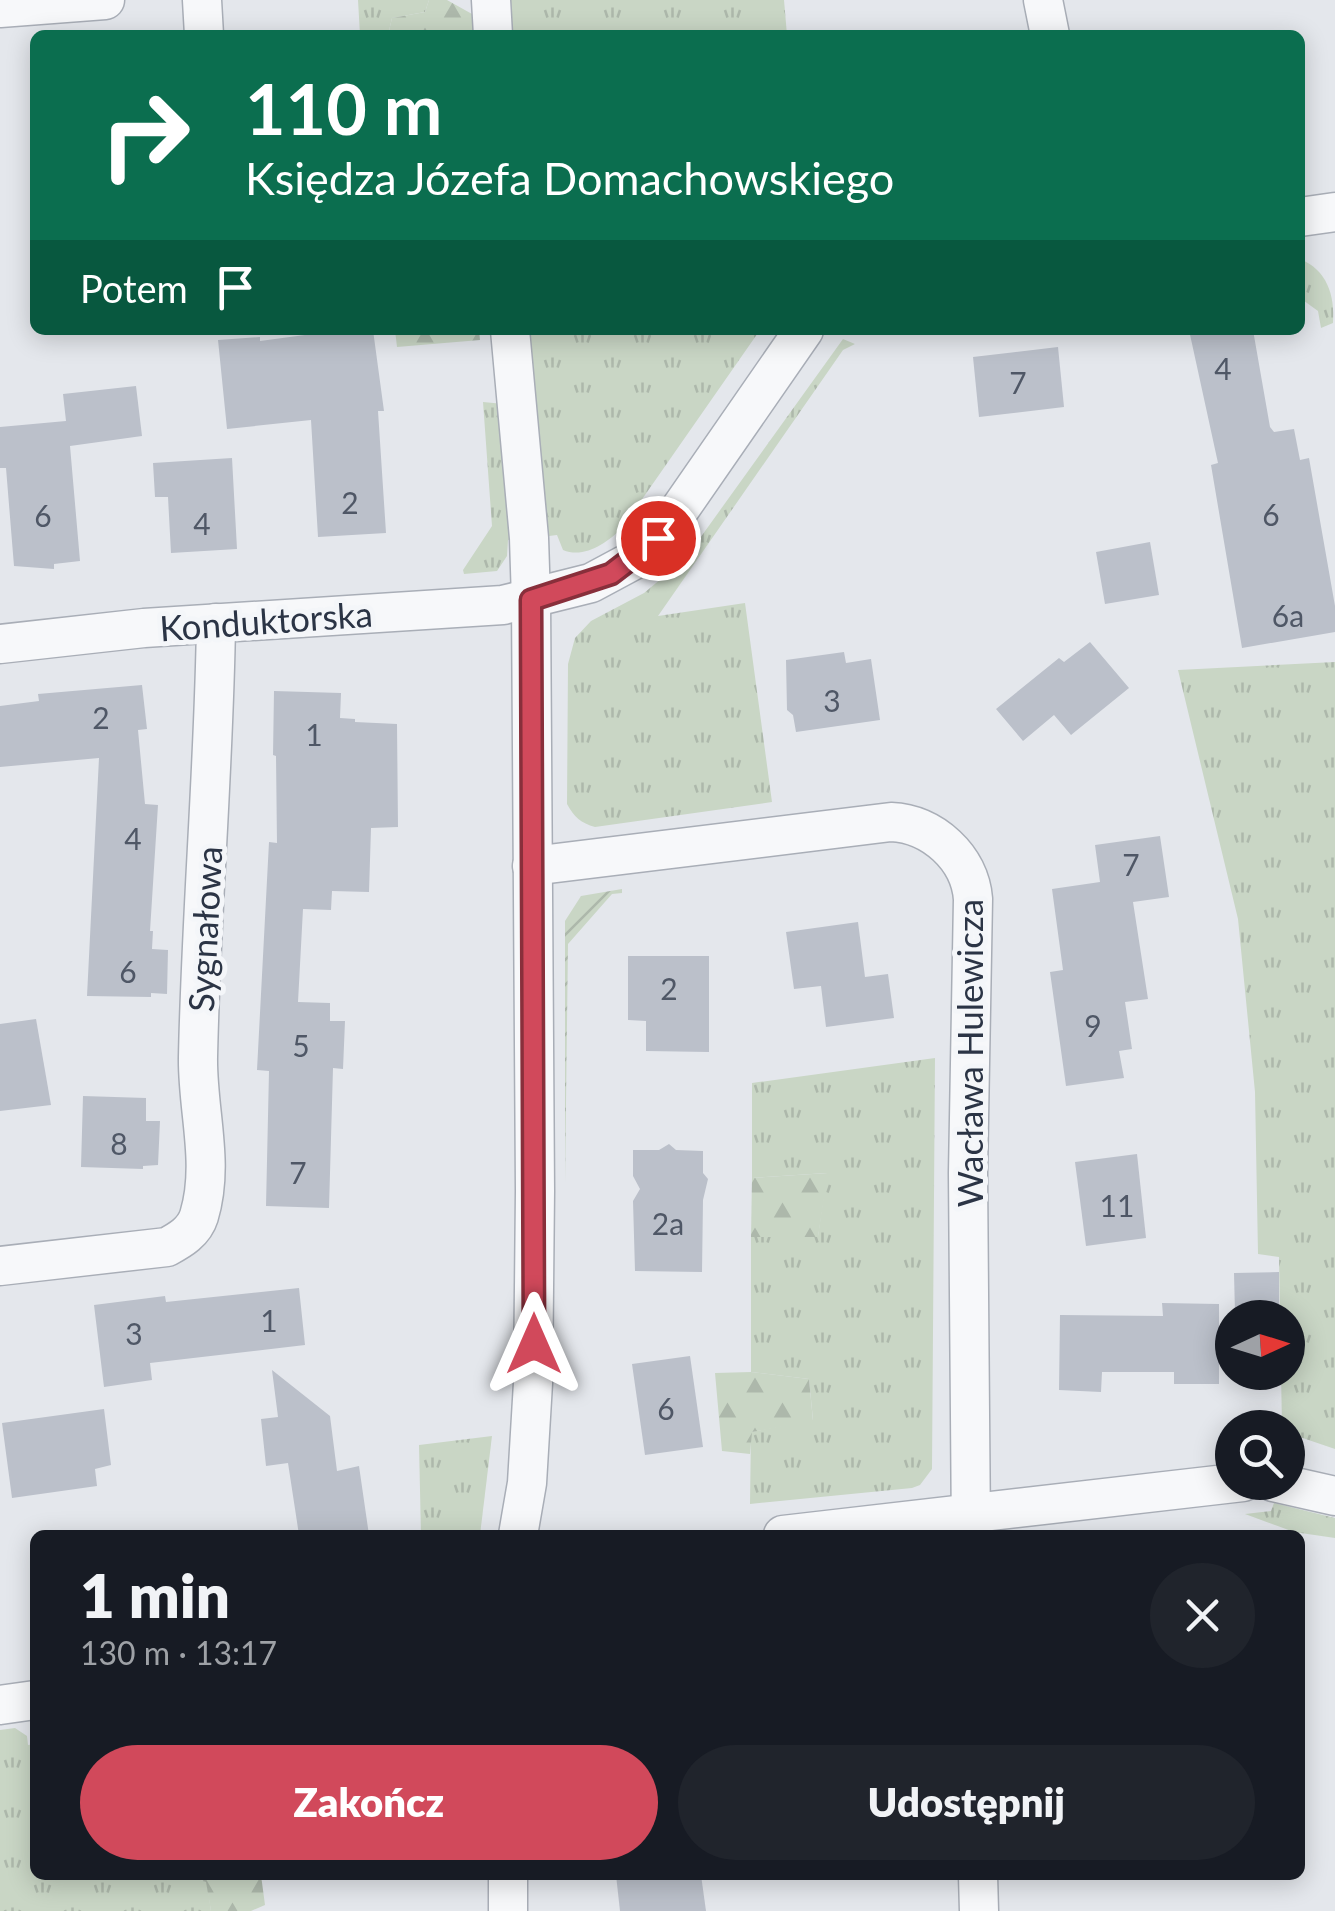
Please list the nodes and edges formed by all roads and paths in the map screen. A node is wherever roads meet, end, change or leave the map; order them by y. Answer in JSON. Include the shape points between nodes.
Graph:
{"nodes":[{"id":1,"x":105,"y":0,"type":"edge"},
{"id":2,"x":202,"y":0,"type":"edge"},
{"id":3,"x":491,"y":0,"type":"edge"},
{"id":4,"x":1043,"y":0,"type":"edge"},
{"id":5,"x":0,"y":8,"type":"edge"},
{"id":6,"x":204,"y":30,"type":"edge"},
{"id":7,"x":493,"y":30,"type":"edge"},
{"id":8,"x":1049,"y":30,"type":"edge"},
{"id":9,"x":1335,"y":212,"type":"edge"},
{"id":10,"x":1305,"y":216,"type":"edge"},
{"id":11,"x":510,"y":335,"type":"edge"},
{"id":12,"x":800,"y":335,"type":"edge"},
{"id":13,"x":531,"y":600,"type":"junction"},
{"id":14,"x":216,"y":623,"type":"junction"},
{"id":15,"x":0,"y":644,"type":"edge"},
{"id":16,"x":532,"y":866,"type":"junction"},
{"id":17,"x":0,"y":1266,"type":"edge"},
{"id":18,"x":1215,"y":1486,"type":"edge"},
{"id":19,"x":1305,"y":1489,"type":"edge"},
{"id":20,"x":1335,"y":1496,"type":"edge"},
{"id":21,"x":971,"y":1523,"type":"edge"},
{"id":22,"x":519,"y":1530,"type":"edge"},
{"id":23,"x":861,"y":1530,"type":"edge"},
{"id":24,"x":30,"y":1701,"type":"edge"},
{"id":25,"x":0,"y":1705,"type":"edge"},
{"id":26,"x":508,"y":1880,"type":"edge"},
{"id":27,"x":978,"y":1880,"type":"edge"},
{"id":28,"x":508,"y":1911,"type":"edge"},
{"id":29,"x":979,"y":1911,"type":"edge"}],
"edges":[{"from":1,"to":5,"type":"street"},
{"from":2,"to":6,"type":"street"},
{"from":3,"to":7,"type":"street"},
{"from":4,"to":8,"type":"street"},
{"from":9,"to":10,"type":"street"},
{"from":11,"to":13,"type":"street"},
{"from":12,"to":13,"type":"street","name":"Konduktorska","via":[[653,544],[611,574]]},
{"from":13,"to":14,"type":"street","name":"Konduktorska"},
{"from":13,"to":16,"type":"street"},
{"from":14,"to":15,"type":"street","name":"Konduktorska"},
{"from":14,"to":17,"type":"street","name":"Sygnałowa","via":[[198,1063],[205,1172],[198,1222],[167,1246]]},
{"from":16,"to":21,"type":"street","name":"Wacława Hulewicza","via":[[884,822],[921,830],[964,865],[972,899]]},
{"from":16,"to":22,"type":"street","via":[[533,1383]]},
{"from":18,"to":21,"type":"street"},
{"from":19,"to":20,"type":"street"},
{"from":21,"to":23,"type":"street"},
{"from":24,"to":25,"type":"street"},
{"from":26,"to":28,"type":"street"},
{"from":27,"to":29,"type":"street"}]}
